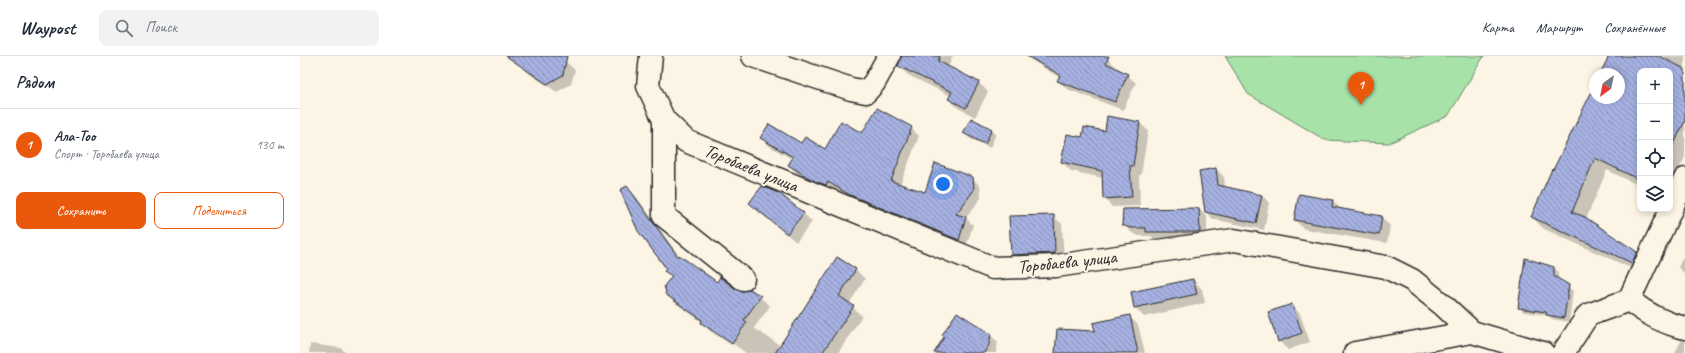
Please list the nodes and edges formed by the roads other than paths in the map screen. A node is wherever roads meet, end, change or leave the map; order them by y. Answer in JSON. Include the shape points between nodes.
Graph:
{"nodes":[{"id":1,"x":651,"y":56,"type":"edge"},
{"id":2,"x":753,"y":56,"type":"edge"},
{"id":3,"x":889,"y":56,"type":"edge"},
{"id":4,"x":664,"y":120,"type":"junction"},
{"id":5,"x":1685,"y":179,"type":"edge"},
{"id":6,"x":743,"y":280,"type":"dead end"},
{"id":7,"x":1629,"y":300,"type":"junction"},
{"id":8,"x":1685,"y":328,"type":"edge"},
{"id":9,"x":1472,"y":332,"type":"junction"},
{"id":10,"x":1356,"y":353,"type":"edge"},
{"id":11,"x":1543,"y":353,"type":"edge"},
{"id":12,"x":1563,"y":353,"type":"edge"}],
"edges":[{"from":1,"to":4,"type":"street","name":"Торобаева улица","via":[[648,86]]},
{"from":2,"to":3,"type":"street","via":[[866,92]]},
{"from":4,"to":6,"type":"street","via":[[664,216]]},
{"from":4,"to":9,"type":"street","name":"Торобаева улица","via":[[686,141],[993,268],[1056,266],[1234,240],[1386,267],[1412,280]]},
{"from":5,"to":7,"type":"street"},
{"from":7,"to":8,"type":"street","via":[[1672,325]]},
{"from":7,"to":12,"type":"street","via":[[1588,314]]},
{"from":9,"to":10,"type":"street"},
{"from":9,"to":11,"type":"street","name":"Торобаева улица"}]}
